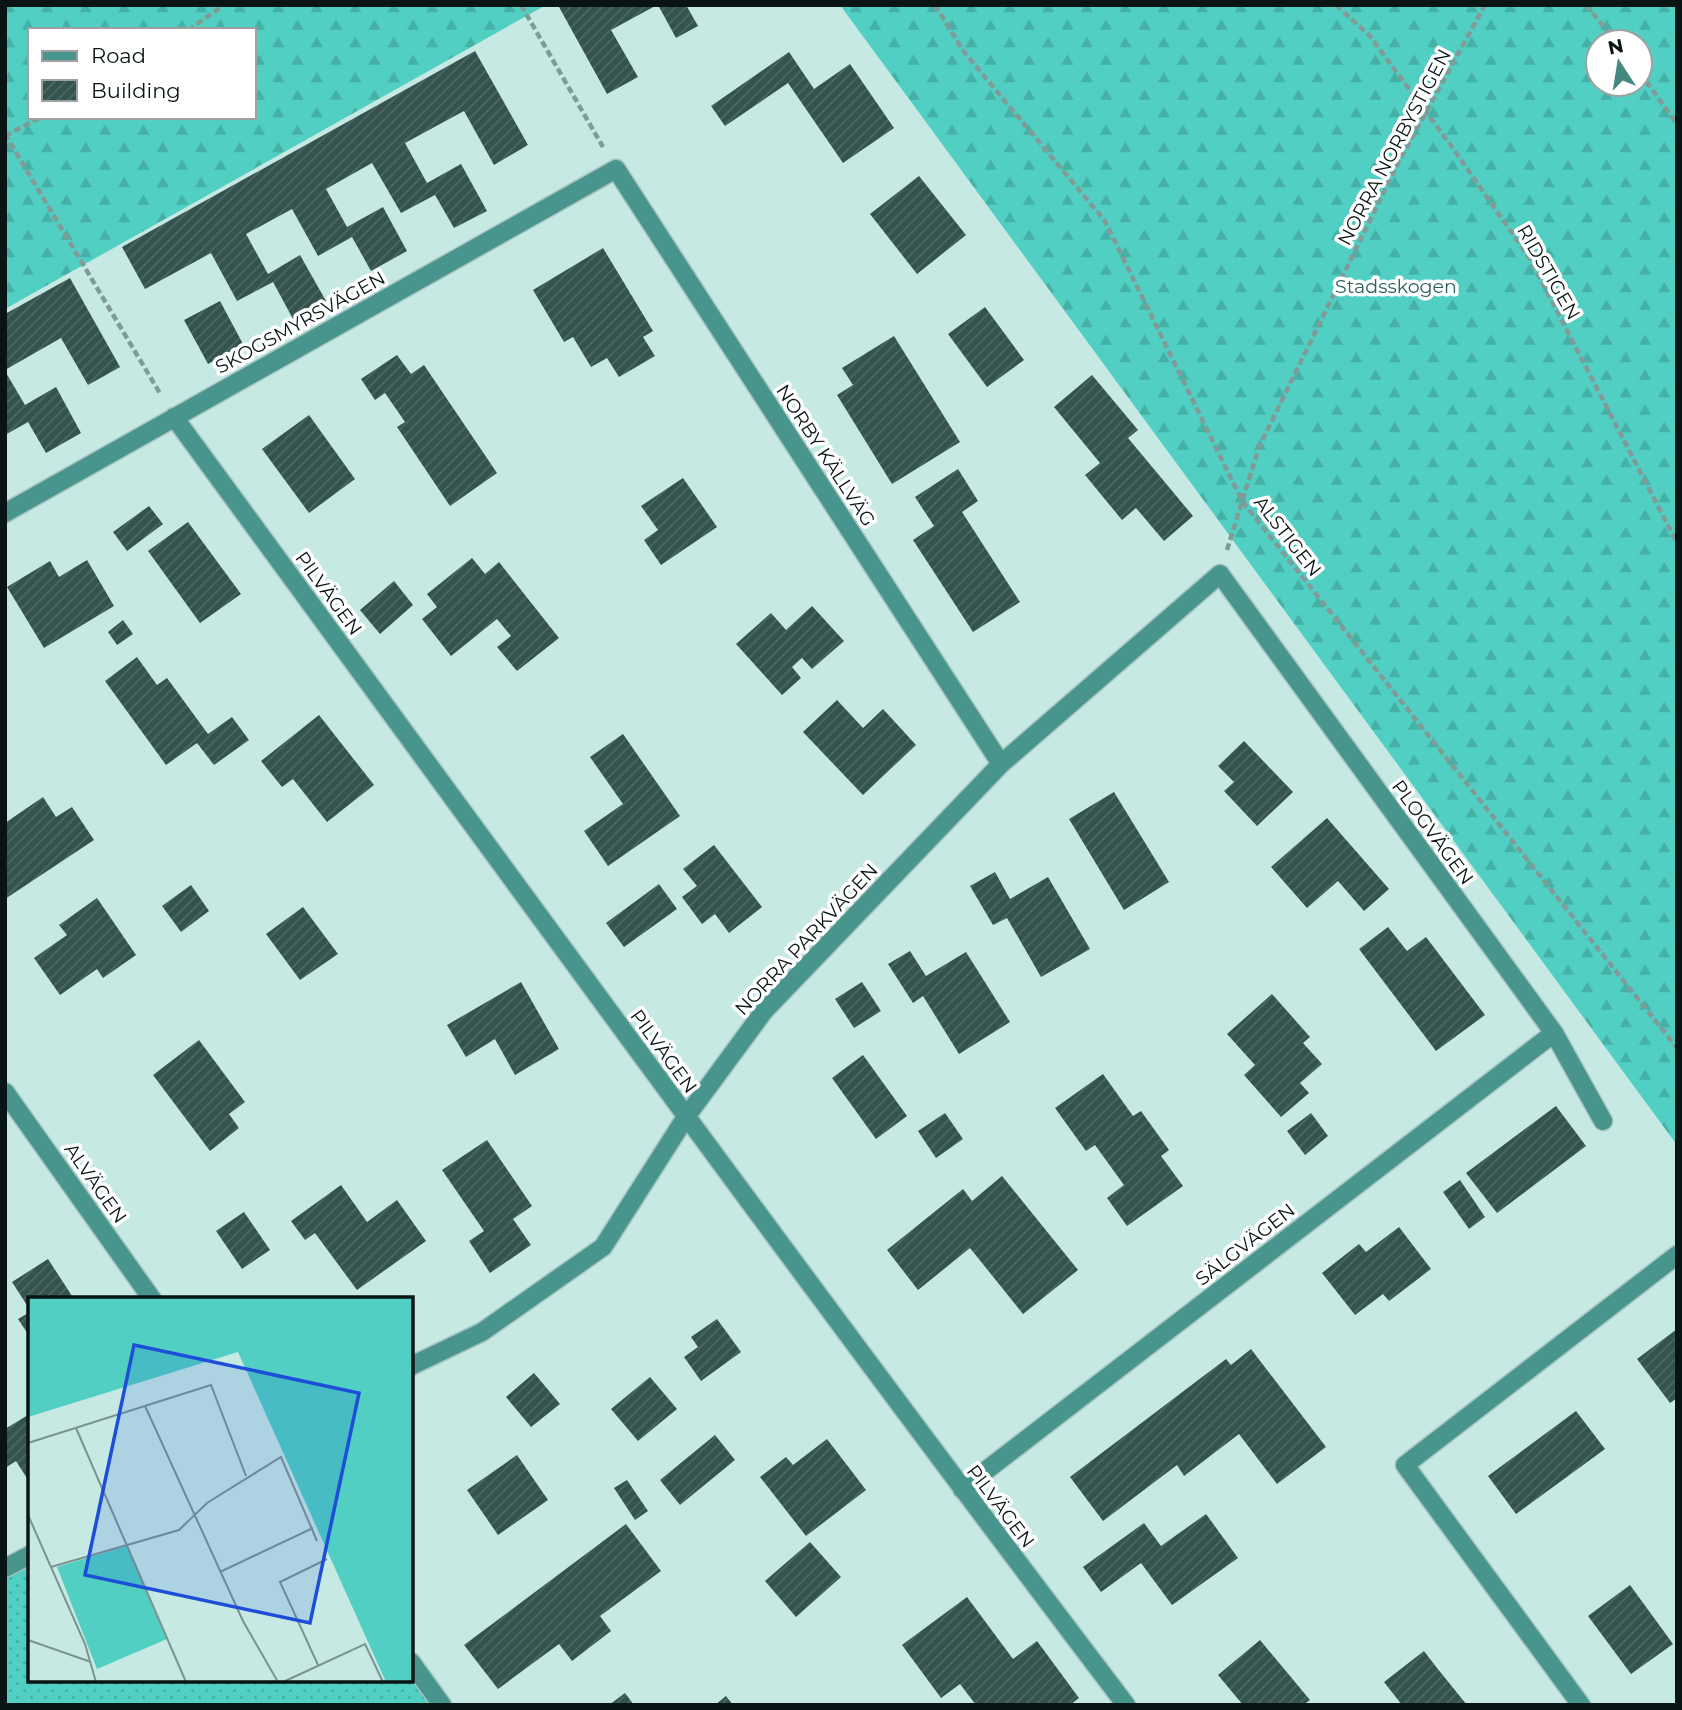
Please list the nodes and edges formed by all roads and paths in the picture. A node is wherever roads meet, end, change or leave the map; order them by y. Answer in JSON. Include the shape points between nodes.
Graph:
{"nodes":[{"id":1,"x":224,"y":5,"type":"edge"},
{"id":2,"x":521,"y":5,"type":"edge"},
{"id":3,"x":935,"y":5,"type":"edge"},
{"id":4,"x":1336,"y":5,"type":"edge"},
{"id":5,"x":1485,"y":5,"type":"edge"},
{"id":6,"x":1586,"y":5,"type":"edge"},
{"id":7,"x":191,"y":28,"type":"edge"},
{"id":8,"x":1605,"y":28,"type":"edge"},
{"id":9,"x":1654,"y":92,"type":"edge"},
{"id":10,"x":1426,"y":112,"type":"junction"},
{"id":11,"x":37,"y":119,"type":"edge"},
{"id":12,"x":1677,"y":124,"type":"edge"},
{"id":13,"x":6,"y":135,"type":"edge"},
{"id":14,"x":616,"y":169,"type":"junction"},
{"id":15,"x":174,"y":417,"type":"junction"},
{"id":16,"x":1242,"y":501,"type":"junction"},
{"id":17,"x":5,"y":513,"type":"edge"},
{"id":18,"x":1677,"y":543,"type":"edge"},
{"id":19,"x":1220,"y":574,"type":"junction"},
{"id":20,"x":1001,"y":764,"type":"junction"},
{"id":21,"x":1554,"y":1033,"type":"junction"},
{"id":22,"x":1677,"y":1048,"type":"edge"},
{"id":23,"x":5,"y":1092,"type":"edge"},
{"id":24,"x":686,"y":1116,"type":"junction"},
{"id":25,"x":1603,"y":1121,"type":"dead end"},
{"id":26,"x":1677,"y":1255,"type":"edge"},
{"id":27,"x":151,"y":1297,"type":"edge"},
{"id":28,"x":413,"y":1365,"type":"edge"},
{"id":29,"x":962,"y":1489,"type":"junction"},
{"id":30,"x":28,"y":1556,"type":"edge"},
{"id":31,"x":5,"y":1568,"type":"edge"},
{"id":32,"x":413,"y":1665,"type":"edge"},
{"id":33,"x":442,"y":1705,"type":"edge"},
{"id":34,"x":1126,"y":1705,"type":"edge"},
{"id":35,"x":1581,"y":1705,"type":"edge"}],
"edges":[{"from":1,"to":7,"type":"path"},
{"from":2,"to":14,"type":"path"},
{"from":3,"to":16,"type":"path","name":"ALSTIGEN","via":[[964,52],[1105,221]]},
{"from":4,"to":10,"type":"path","name":"RIDSTIGEN","via":[[1369,35]]},
{"from":5,"to":10,"type":"path","name":"NORRA NORBYSTIGEN"},
{"from":6,"to":8,"type":"path"},
{"from":9,"to":12,"type":"path"},
{"from":10,"to":16,"type":"path","name":"NORRA NORBYSTIGEN","via":[[1259,447]]},
{"from":10,"to":18,"type":"path","name":"RIDSTIGEN","via":[[1530,259]]},
{"from":11,"to":13,"type":"path"},
{"from":13,"to":15,"type":"path"},
{"from":14,"to":15,"type":"street","name":"SKOGSMYRSVÄGEN"},
{"from":14,"to":20,"type":"street","name":"NORBY KÄLLVÄG"},
{"from":15,"to":17,"type":"street","name":"SKOGSMYRSVÄGEN"},
{"from":15,"to":24,"type":"street","name":"PILVÄGEN"},
{"from":16,"to":19,"type":"path","name":"NORRA NORBYSTIGEN"},
{"from":16,"to":22,"type":"path","name":"ALSTIGEN"},
{"from":19,"to":20,"type":"street","name":"NORRA PARKVÄGEN"},
{"from":19,"to":21,"type":"street","name":"PLOGVÄGEN"},
{"from":20,"to":24,"type":"street","name":"NORRA PARKVÄGEN","via":[[764,1011]]},
{"from":21,"to":25,"type":"street","name":"PLOGVÄGEN"},
{"from":21,"to":29,"type":"street","name":"SÄLGVÄGEN"},
{"from":23,"to":27,"type":"street","name":"ALVÄGEN"},
{"from":24,"to":28,"type":"street","name":"NORRA PARKVÄGEN","via":[[603,1247],[482,1332]]},
{"from":24,"to":29,"type":"street","name":"PILVÄGEN"},
{"from":26,"to":35,"type":"street","via":[[1405,1465]]},
{"from":29,"to":34,"type":"street","name":"PILVÄGEN"},
{"from":30,"to":31,"type":"street"},
{"from":32,"to":33,"type":"street"}]}
